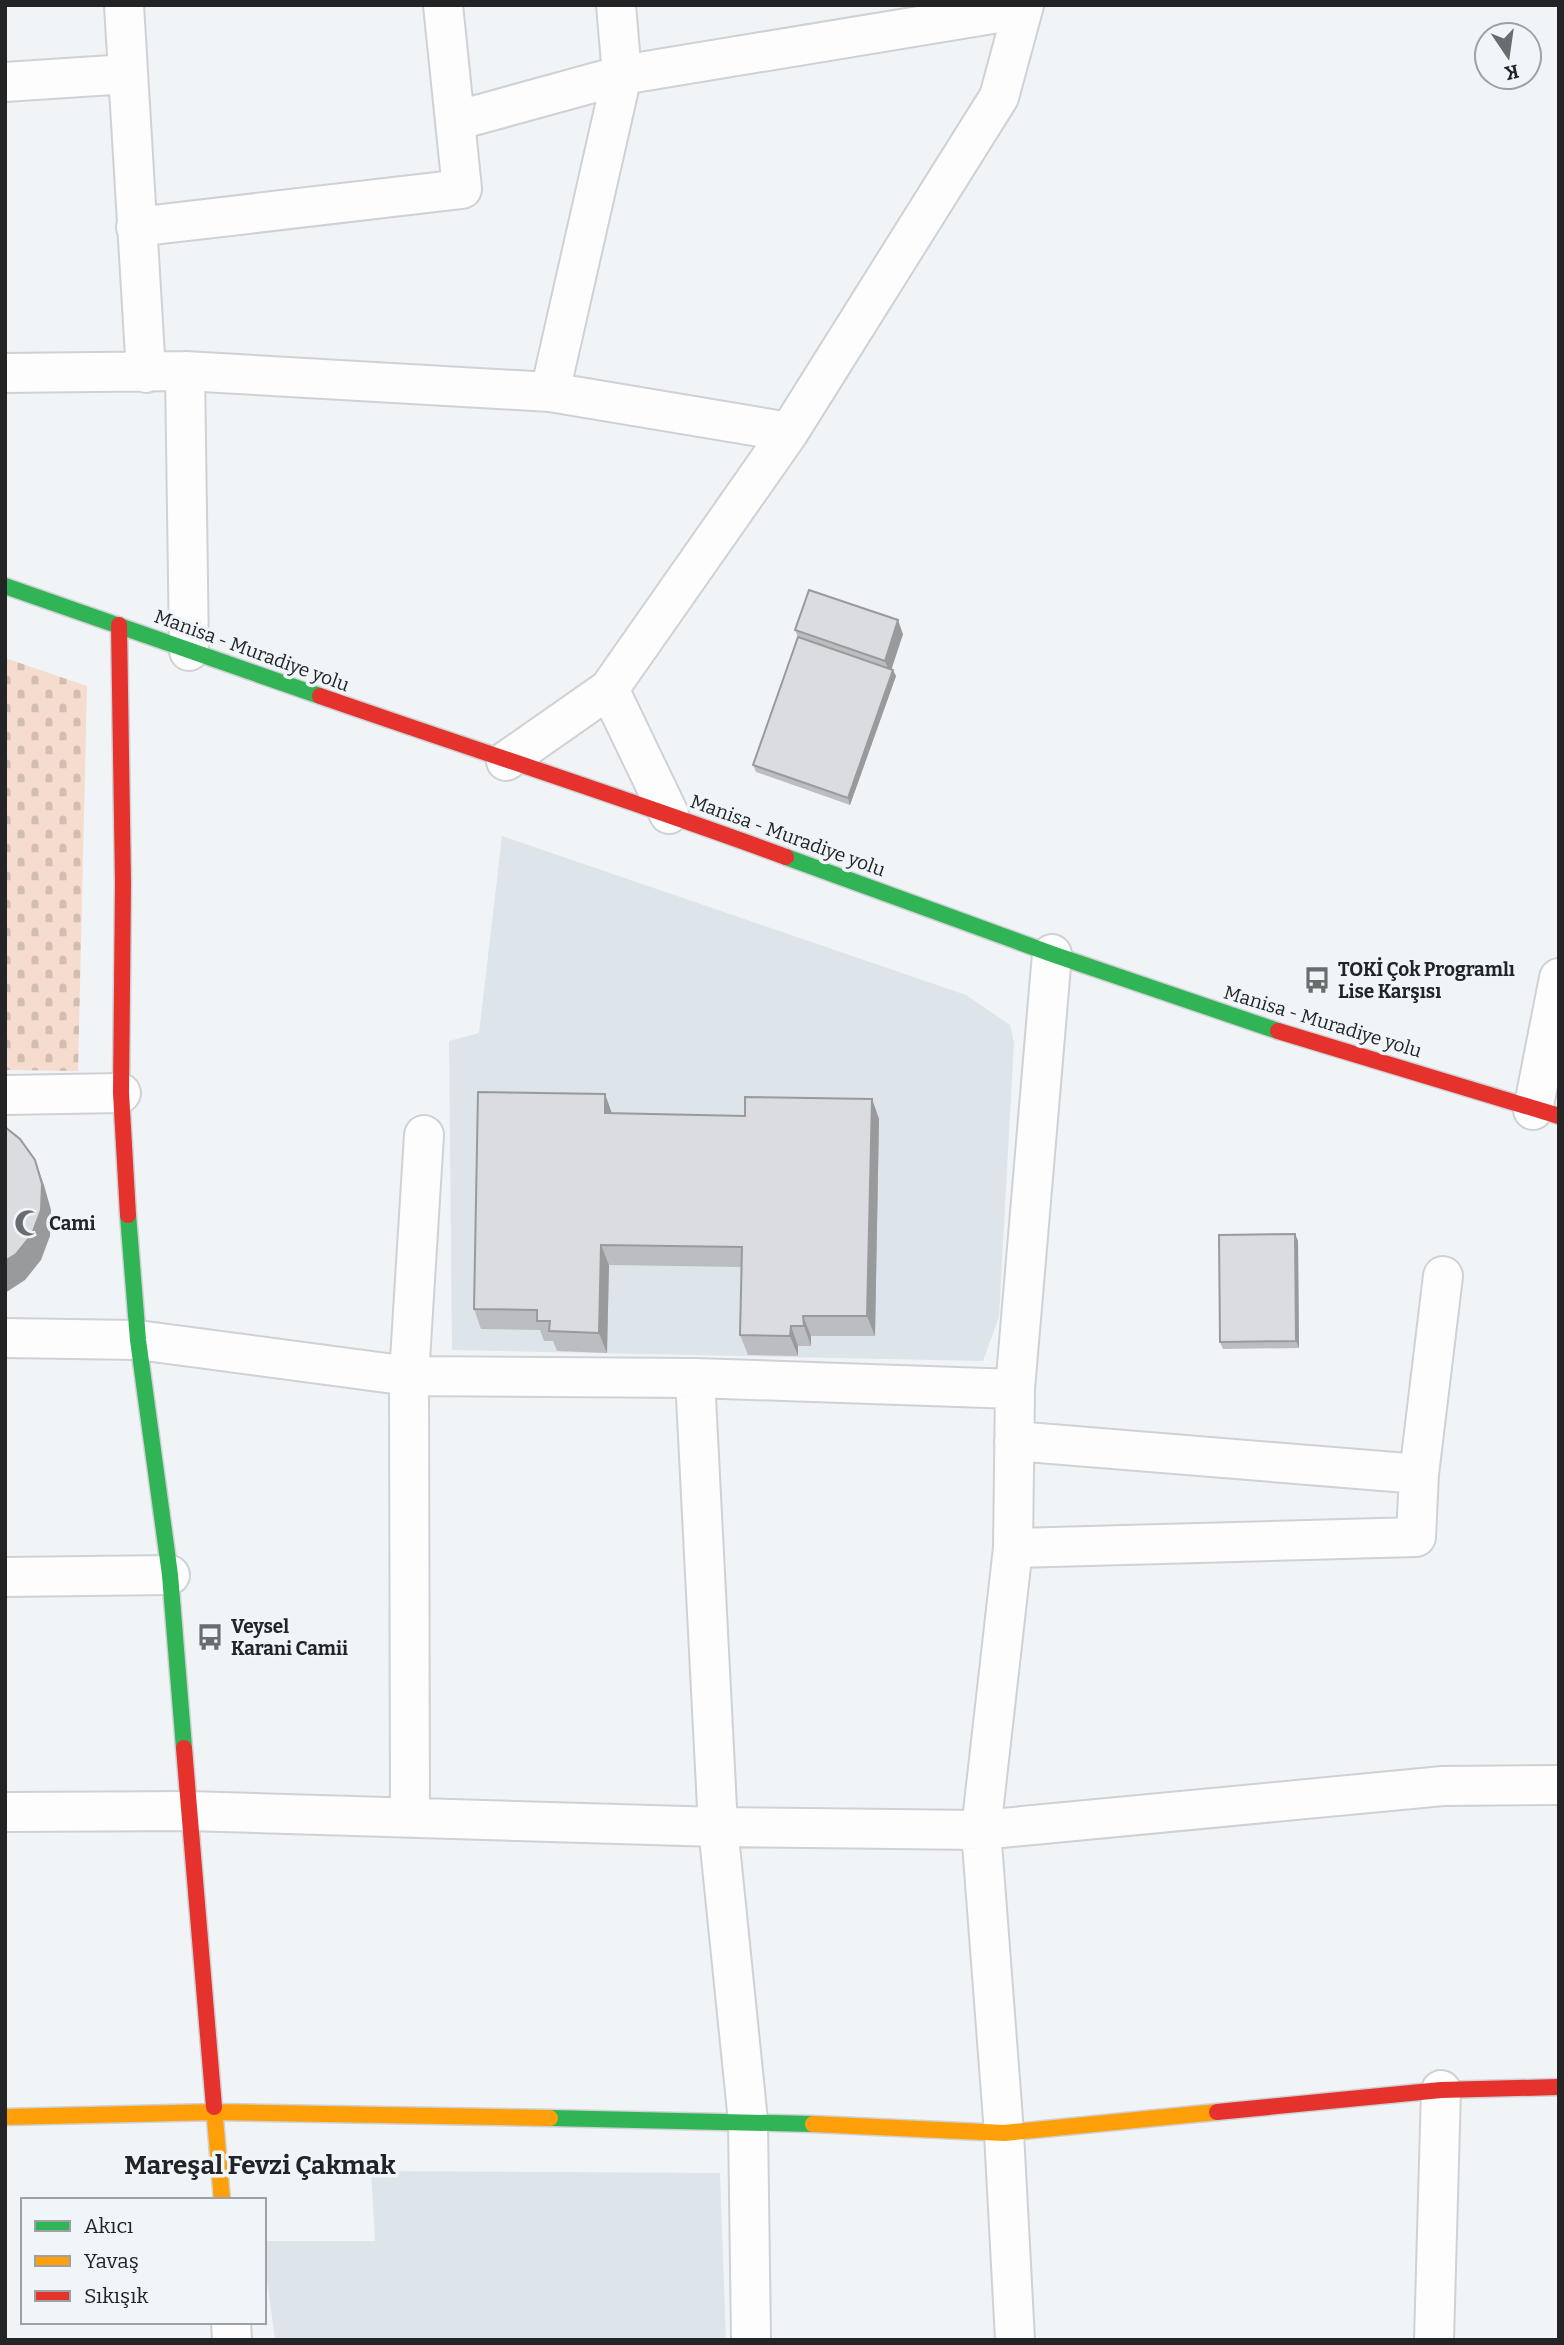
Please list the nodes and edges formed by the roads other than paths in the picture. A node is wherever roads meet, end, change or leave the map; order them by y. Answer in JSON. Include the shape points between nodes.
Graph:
{"nodes":[{"id":1,"x":124,"y":5,"type":"edge"},
{"id":2,"x":443,"y":5,"type":"edge"},
{"id":3,"x":616,"y":5,"type":"edge"},
{"id":4,"x":1023,"y":7,"type":"edge"},
{"id":5,"x":127,"y":74,"type":"junction"},
{"id":6,"x":622,"y":75,"type":"junction"},
{"id":7,"x":5,"y":82,"type":"edge"},
{"id":8,"x":455,"y":121,"type":"junction"},
{"id":9,"x":136,"y":227,"type":"junction"},
{"id":10,"x":185,"y":371,"type":"junction"},
{"id":11,"x":5,"y":373,"type":"edge"},
{"id":12,"x":146,"y":373,"type":"junction"},
{"id":13,"x":550,"y":392,"type":"junction"},
{"id":14,"x":789,"y":432,"type":"junction"},
{"id":15,"x":5,"y":586,"type":"edge"},
{"id":16,"x":119,"y":625,"type":"junction"},
{"id":17,"x":189,"y":651,"type":"junction"},
{"id":18,"x":610,"y":689,"type":"junction"},
{"id":19,"x":506,"y":761,"type":"junction"},
{"id":20,"x":669,"y":814,"type":"junction"},
{"id":21,"x":1052,"y":954,"type":"junction"},
{"id":22,"x":1559,"y":978,"type":"edge"},
{"id":23,"x":121,"y":1093,"type":"junction"},
{"id":24,"x":5,"y":1096,"type":"edge"},
{"id":25,"x":1546,"y":1113,"type":"edge"},
{"id":26,"x":424,"y":1135,"type":"dead end"},
{"id":27,"x":1443,"y":1276,"type":"dead end"},
{"id":28,"x":5,"y":1338,"type":"edge"},
{"id":29,"x":138,"y":1340,"type":"junction"},
{"id":30,"x":409,"y":1376,"type":"junction"},
{"id":31,"x":695,"y":1378,"type":"junction"},
{"id":32,"x":1015,"y":1389,"type":"junction"},
{"id":33,"x":1014,"y":1441,"type":"junction"},
{"id":34,"x":1419,"y":1474,"type":"junction"},
{"id":35,"x":1013,"y":1548,"type":"junction"},
{"id":36,"x":170,"y":1575,"type":"junction"},
{"id":37,"x":5,"y":1577,"type":"edge"},
{"id":38,"x":1559,"y":1785,"type":"edge"},
{"id":39,"x":5,"y":1811,"type":"edge"},
{"id":40,"x":189,"y":1811,"type":"junction"},
{"id":41,"x":410,"y":1817,"type":"junction"},
{"id":42,"x":719,"y":1827,"type":"junction"},
{"id":43,"x":981,"y":1830,"type":"junction"},
{"id":44,"x":1559,"y":2087,"type":"edge"},
{"id":45,"x":1441,"y":2090,"type":"junction"},
{"id":46,"x":217,"y":2112,"type":"junction"},
{"id":47,"x":5,"y":2117,"type":"edge"},
{"id":48,"x":748,"y":2120,"type":"junction"},
{"id":49,"x":1004,"y":2133,"type":"junction"},
{"id":50,"x":222,"y":2198,"type":"edge"},
{"id":51,"x":751,"y":2340,"type":"edge"},
{"id":52,"x":1015,"y":2340,"type":"edge"},
{"id":53,"x":1434,"y":2340,"type":"edge"}],
"edges":[{"from":1,"to":5,"type":"street"},
{"from":2,"to":8,"type":"street"},
{"from":3,"to":6,"type":"street"},
{"from":4,"to":6,"type":"street"},
{"from":4,"to":14,"type":"street","via":[[999,97]]},
{"from":5,"to":7,"type":"street"},
{"from":5,"to":9,"type":"street"},
{"from":6,"to":8,"type":"street"},
{"from":6,"to":13,"type":"street"},
{"from":8,"to":9,"type":"street","via":[[462,189]]},
{"from":9,"to":12,"type":"street"},
{"from":10,"to":12,"type":"street"},
{"from":10,"to":13,"type":"street"},
{"from":10,"to":17,"type":"street"},
{"from":11,"to":12,"type":"street"},
{"from":13,"to":14,"type":"street"},
{"from":14,"to":18,"type":"street"},
{"from":15,"to":16,"type":"street","name":"Manisa - Muradiye yolu"},
{"from":16,"to":17,"type":"street","name":"Manisa - Muradiye yolu"},
{"from":16,"to":23,"type":"street"},
{"from":17,"to":19,"type":"street","name":"Manisa - Muradiye yolu"},
{"from":18,"to":19,"type":"street"},
{"from":18,"to":20,"type":"street"},
{"from":19,"to":20,"type":"street","name":"Manisa - Muradiye yolu"},
{"from":20,"to":21,"type":"street","name":"Manisa - Muradiye yolu"},
{"from":21,"to":25,"type":"street","name":"Manisa - Muradiye yolu","via":[[1298,1038]]},
{"from":21,"to":32,"type":"street"},
{"from":22,"to":25,"type":"street"},
{"from":23,"to":24,"type":"street"},
{"from":23,"to":29,"type":"street"},
{"from":26,"to":30,"type":"street"},
{"from":27,"to":34,"type":"street"},
{"from":28,"to":29,"type":"street"},
{"from":29,"to":30,"type":"street"},
{"from":29,"to":36,"type":"street"},
{"from":30,"to":31,"type":"street"},
{"from":30,"to":41,"type":"street"},
{"from":31,"to":32,"type":"street"},
{"from":31,"to":42,"type":"street"},
{"from":32,"to":33,"type":"street"},
{"from":33,"to":34,"type":"street"},
{"from":33,"to":35,"type":"street"},
{"from":34,"to":35,"type":"street","via":[[1416,1537]]},
{"from":35,"to":43,"type":"street"},
{"from":36,"to":37,"type":"street"},
{"from":36,"to":40,"type":"street"},
{"from":38,"to":43,"type":"street","via":[[1443,1786]]},
{"from":39,"to":40,"type":"street"},
{"from":40,"to":41,"type":"street"},
{"from":40,"to":46,"type":"street"},
{"from":41,"to":42,"type":"street"},
{"from":42,"to":43,"type":"street"},
{"from":42,"to":48,"type":"street"},
{"from":43,"to":49,"type":"street"},
{"from":44,"to":45,"type":"street"},
{"from":45,"to":49,"type":"street"},
{"from":45,"to":53,"type":"street"},
{"from":46,"to":47,"type":"street"},
{"from":46,"to":48,"type":"street"},
{"from":46,"to":50,"type":"street"},
{"from":48,"to":49,"type":"street"},
{"from":48,"to":51,"type":"street"},
{"from":49,"to":52,"type":"street"}]}
